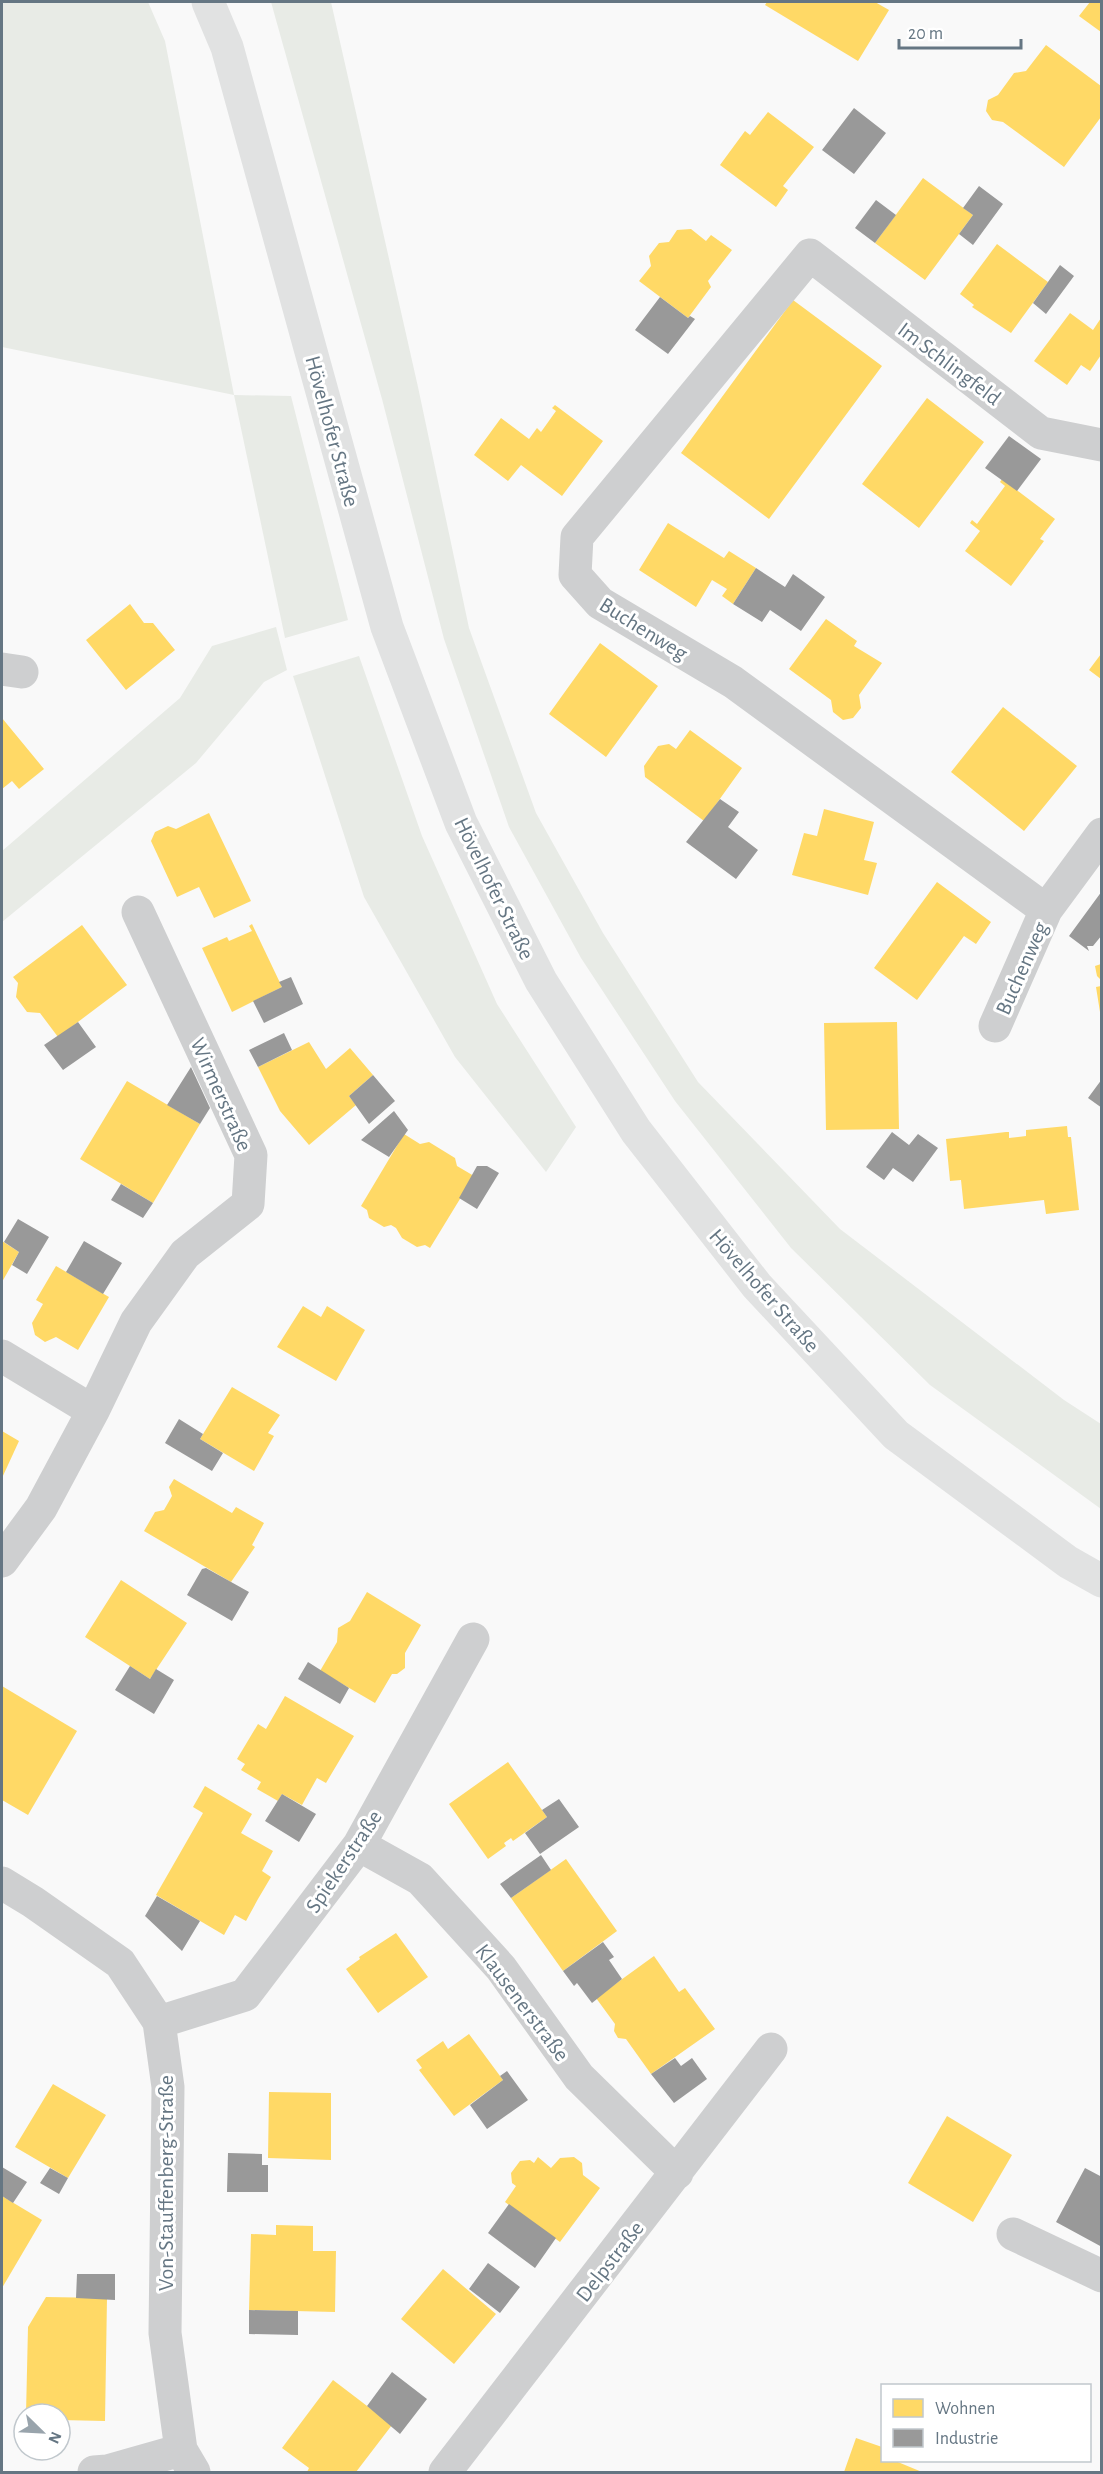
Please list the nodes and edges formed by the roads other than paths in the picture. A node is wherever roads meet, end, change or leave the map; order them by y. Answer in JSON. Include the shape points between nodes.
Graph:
{"nodes":[{"id":1,"x":208,"y":2,"type":"edge"},
{"id":2,"x":810,"y":255,"type":"joint"},
{"id":3,"x":1101,"y":445,"type":"edge"},
{"id":4,"x":1101,"y":834,"type":"edge"},
{"id":5,"x":1046,"y":910,"type":"junction"},
{"id":6,"x":138,"y":912,"type":"dead end"},
{"id":7,"x":995,"y":1026,"type":"dead end"},
{"id":8,"x":2,"y":1356,"type":"edge"},
{"id":9,"x":93,"y":1411,"type":"junction"},
{"id":10,"x":2,"y":1561,"type":"edge"},
{"id":11,"x":1101,"y":1581,"type":"edge"},
{"id":12,"x":473,"y":1639,"type":"dead end"},
{"id":13,"x":359,"y":1845,"type":"junction"},
{"id":14,"x":2,"y":1883,"type":"edge"},
{"id":15,"x":159,"y":2022,"type":"junction"},
{"id":16,"x":771,"y":2049,"type":"dead end"},
{"id":17,"x":677,"y":2173,"type":"junction"},
{"id":18,"x":1012,"y":2234,"type":"dead end"},
{"id":19,"x":1101,"y":2276,"type":"edge"},
{"id":20,"x":187,"y":2461,"type":"edge"},
{"id":21,"x":94,"y":2472,"type":"edge"},
{"id":22,"x":445,"y":2472,"type":"edge"}],
"edges":[{"from":1,"to":11,"type":"main road","name":"Hövelhofer Straße","via":[[227,47],[387,627],[460,823],[541,981],[636,1131],[757,1286],[896,1435],[1068,1562]]},
{"from":2,"to":3,"type":"street","name":"Im Schlingfeld","via":[[1041,433]]},
{"from":2,"to":5,"type":"street","name":"Buchenweg","via":[[577,537],[575,575],[600,603],[733,682]]},
{"from":4,"to":5,"type":"street","name":"Buchenweg"},
{"from":5,"to":7,"type":"street","name":"Buchenweg"},
{"from":6,"to":9,"type":"street","name":"Wirmerstraße","via":[[251,1155],[248,1204],[185,1254],[135,1322]]},
{"from":8,"to":9,"type":"street"},
{"from":9,"to":10,"type":"street","name":"Wirmerstraße","via":[[41,1508]]},
{"from":12,"to":13,"type":"street","name":"Spiekerstraße"},
{"from":13,"to":15,"type":"street","name":"Spiekerstraße","via":[[245,1995]]},
{"from":13,"to":17,"type":"street","name":"Klausenerstraße","via":[[420,1879],[501,1968],[579,2077]]},
{"from":14,"to":15,"type":"street","name":"Von-Stauffenberg-Straße","via":[[120,1963]]},
{"from":15,"to":20,"type":"street","name":"Von-Stauffenberg-Straße","via":[[168,2087],[165,2332]]},
{"from":16,"to":17,"type":"street","name":"Delpstraße"},
{"from":17,"to":22,"type":"street","name":"Delpstraße"},
{"from":18,"to":19,"type":"street"},
{"from":20,"to":21,"type":"street","name":"Von-Stauffenberg-Straße"}]}
